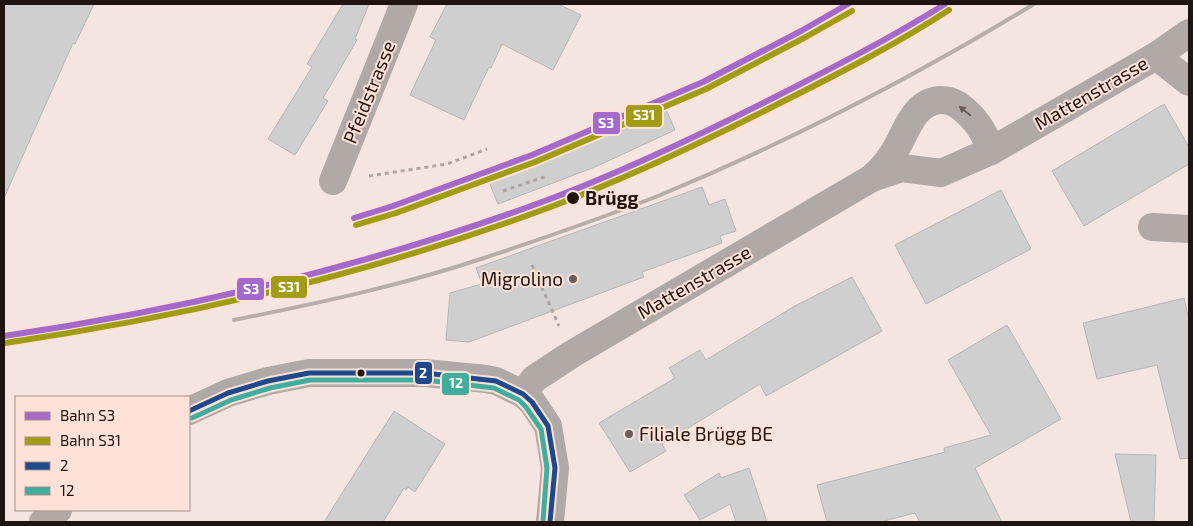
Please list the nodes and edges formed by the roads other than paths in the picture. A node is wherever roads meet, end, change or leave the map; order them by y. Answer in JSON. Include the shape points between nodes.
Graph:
{"nodes":[{"id":1,"x":404,"y":4,"type":"edge"},
{"id":2,"x":1189,"y":33,"type":"edge"},
{"id":3,"x":1156,"y":56,"type":"junction"},
{"id":4,"x":1189,"y":82,"type":"edge"},
{"id":5,"x":991,"y":150,"type":"junction"},
{"id":6,"x":872,"y":178,"type":"junction"},
{"id":7,"x":333,"y":181,"type":"road end"},
{"id":8,"x":1152,"y":227,"type":"dead end"},
{"id":9,"x":1189,"y":229,"type":"edge"},
{"id":10,"x":523,"y":394,"type":"junction"},
{"id":11,"x":190,"y":411,"type":"edge"},
{"id":12,"x":57,"y":511,"type":"edge"},
{"id":13,"x":43,"y":522,"type":"edge"},
{"id":14,"x":550,"y":522,"type":"edge"}],
"edges":[{"from":1,"to":7,"type":"street","name":"Pfeidstrasse"},
{"from":2,"to":3,"type":"street","name":"Mattenstrasse"},
{"from":3,"to":4,"type":"street"},
{"from":3,"to":5,"type":"street","name":"Mattenstrasse"},
{"from":5,"to":6,"type":"street","name":"Mattenstrasse","via":[[941,173],[902,168]]},
{"from":5,"to":6,"type":"street","name":"Mattenstrasse","one_way":true,"via":[[976,121],[965,110],[949,100],[932,101],[920,107],[898,146]]},
{"from":6,"to":10,"type":"street","name":"Mattenstrasse","via":[[572,354],[534,378]]},
{"from":8,"to":9,"type":"street"},
{"from":10,"to":11,"type":"street","via":[[486,379],[425,373],[309,373],[228,393]]},
{"from":10,"to":14,"type":"street","via":[[548,426],[555,468]]},
{"from":12,"to":13,"type":"street"}]}
